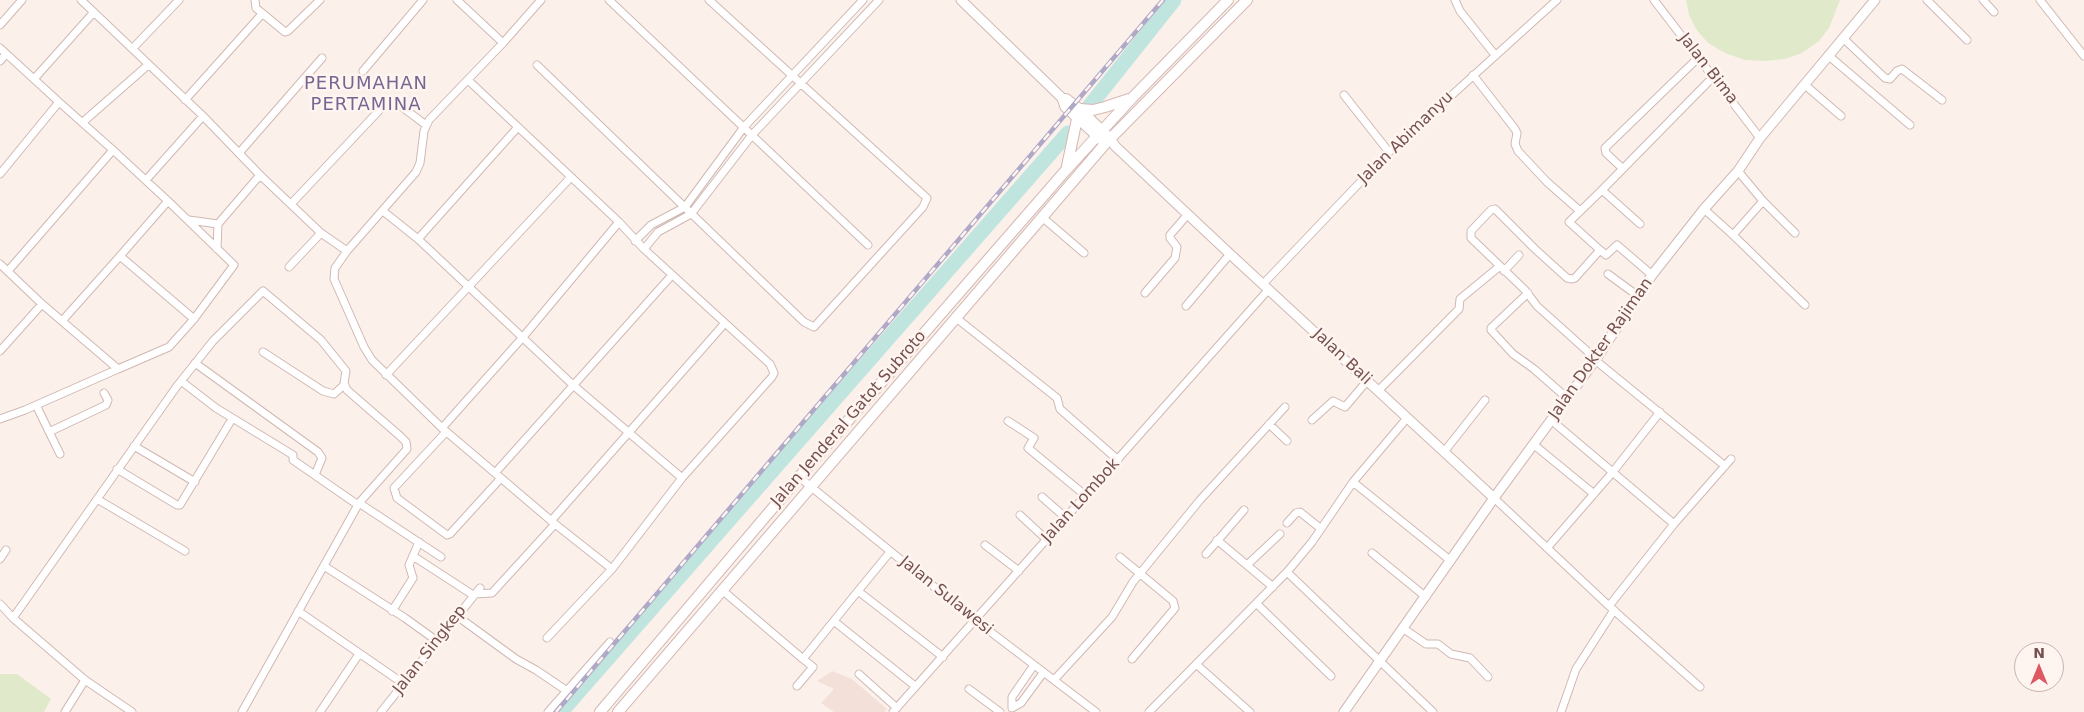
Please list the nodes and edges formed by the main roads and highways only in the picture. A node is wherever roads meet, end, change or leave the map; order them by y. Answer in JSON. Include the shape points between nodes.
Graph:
{"nodes":[{"id":1,"x":1228,"y":0,"type":"edge"},
{"id":2,"x":1246,"y":0,"type":"edge"},
{"id":3,"x":1132,"y":98,"type":"junction"},
{"id":4,"x":1066,"y":170,"type":"junction"},
{"id":5,"x":600,"y":712,"type":"edge"},
{"id":6,"x":618,"y":712,"type":"edge"}],
"edges":[{"from":1,"to":3,"type":"main road","name":"Jalan Jenderal Gatot Subroto"},
{"from":2,"to":6,"type":"main road","name":"Jalan Jenderal Gatot Subroto","via":[[1042,218]]},
{"from":3,"to":4,"type":"main road","name":"Jalan Jenderal Gatot Subroto"},
{"from":3,"to":4,"type":"main road","via":[[1078,114]]},
{"from":4,"to":5,"type":"main road","name":"Jalan Jenderal Gatot Subroto"}]}
